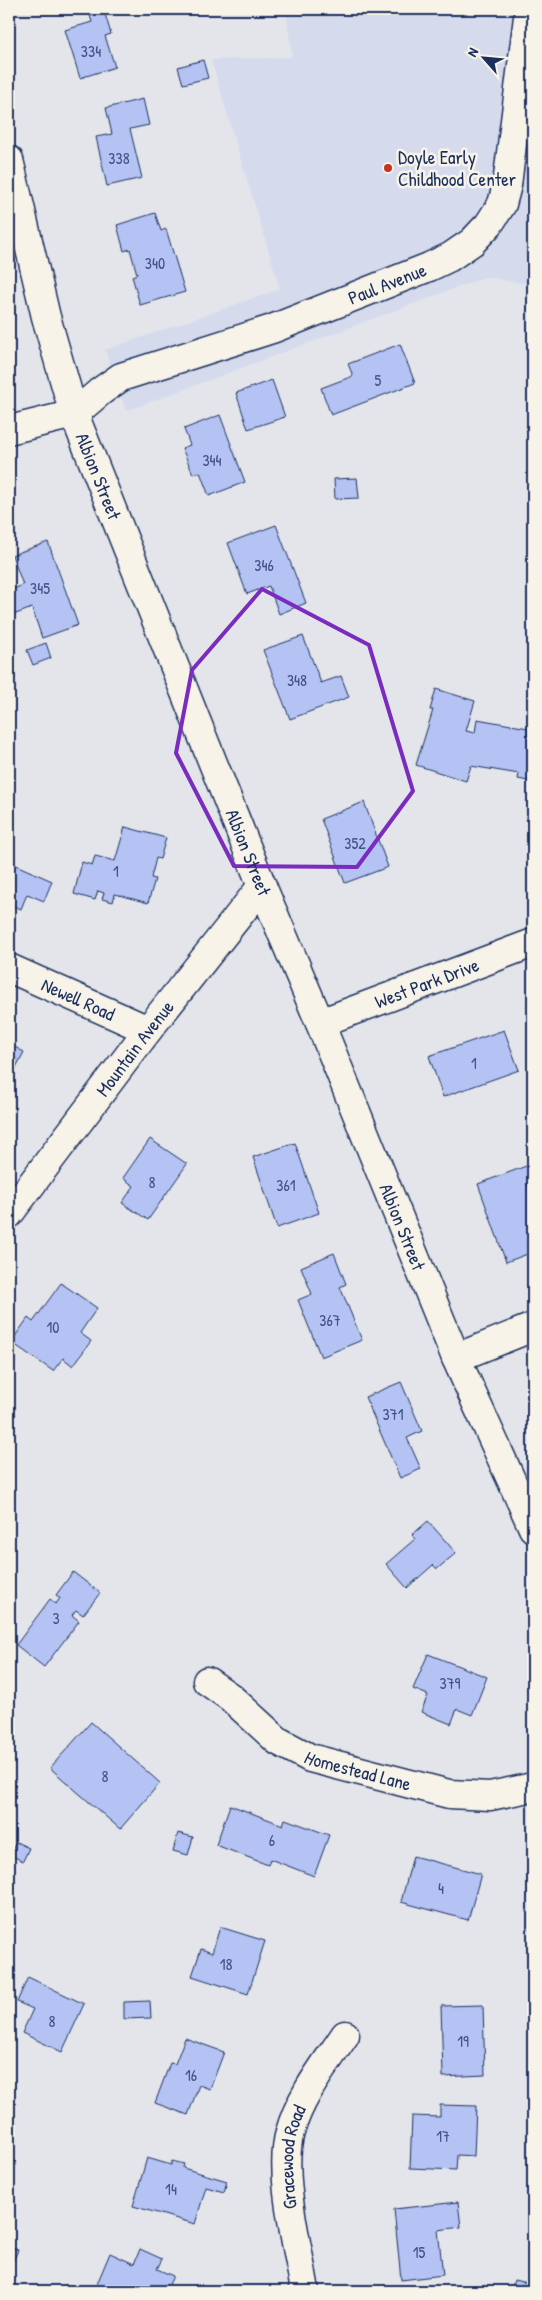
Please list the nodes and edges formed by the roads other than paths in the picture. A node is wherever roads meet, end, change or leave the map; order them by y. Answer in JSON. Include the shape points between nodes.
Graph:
{"nodes":[{"id":1,"x":529,"y":9,"type":"edge"},
{"id":2,"x":9,"y":160,"type":"edge"},
{"id":3,"x":74,"y":414,"type":"junction"},
{"id":4,"x":9,"y":430,"type":"edge"},
{"id":5,"x":262,"y":886,"type":"junction"},
{"id":6,"x":533,"y":943,"type":"edge"},
{"id":7,"x":9,"y":968,"type":"edge"},
{"id":8,"x":320,"y":1023,"type":"junction"},
{"id":9,"x":148,"y":1030,"type":"junction"},
{"id":10,"x":9,"y":1214,"type":"edge"},
{"id":11,"x":533,"y":1327,"type":"edge"},
{"id":12,"x":456,"y":1358,"type":"junction"},
{"id":13,"x":533,"y":1528,"type":"edge"},
{"id":14,"x":207,"y":1680,"type":"dead end"},
{"id":15,"x":533,"y":1787,"type":"edge"},
{"id":16,"x":345,"y":2035,"type":"dead end"},
{"id":17,"x":305,"y":2291,"type":"edge"}],
"edges":[{"from":1,"to":3,"type":"main road","name":"Paul Avenue","via":[[510,166],[502,204],[472,242],[429,267],[272,329],[121,377]]},
{"from":2,"to":3,"type":"main road","name":"Albion Street","via":[[46,317]]},
{"from":3,"to":4,"type":"main road"},
{"from":3,"to":5,"type":"main road","name":"Albion Street"},
{"from":5,"to":8,"type":"main road","name":"Albion Street"},
{"from":5,"to":9,"type":"main road","name":"Mountain Avenue"},
{"from":6,"to":8,"type":"main road","name":"West Park Drive"},
{"from":7,"to":9,"type":"main road","name":"Newell Road"},
{"from":8,"to":12,"type":"main road","name":"Albion Street"},
{"from":9,"to":10,"type":"main road","name":"Mountain Avenue"},
{"from":11,"to":12,"type":"main road"},
{"from":12,"to":13,"type":"main road","name":"Albion Street"},
{"from":14,"to":15,"type":"main road","name":"Homestead Lane","via":[[278,1741],[310,1758],[449,1794],[490,1796]]},
{"from":16,"to":17,"type":"main road","name":"Gracewood Road","via":[[298,2111],[286,2151],[286,2171]]}]}
